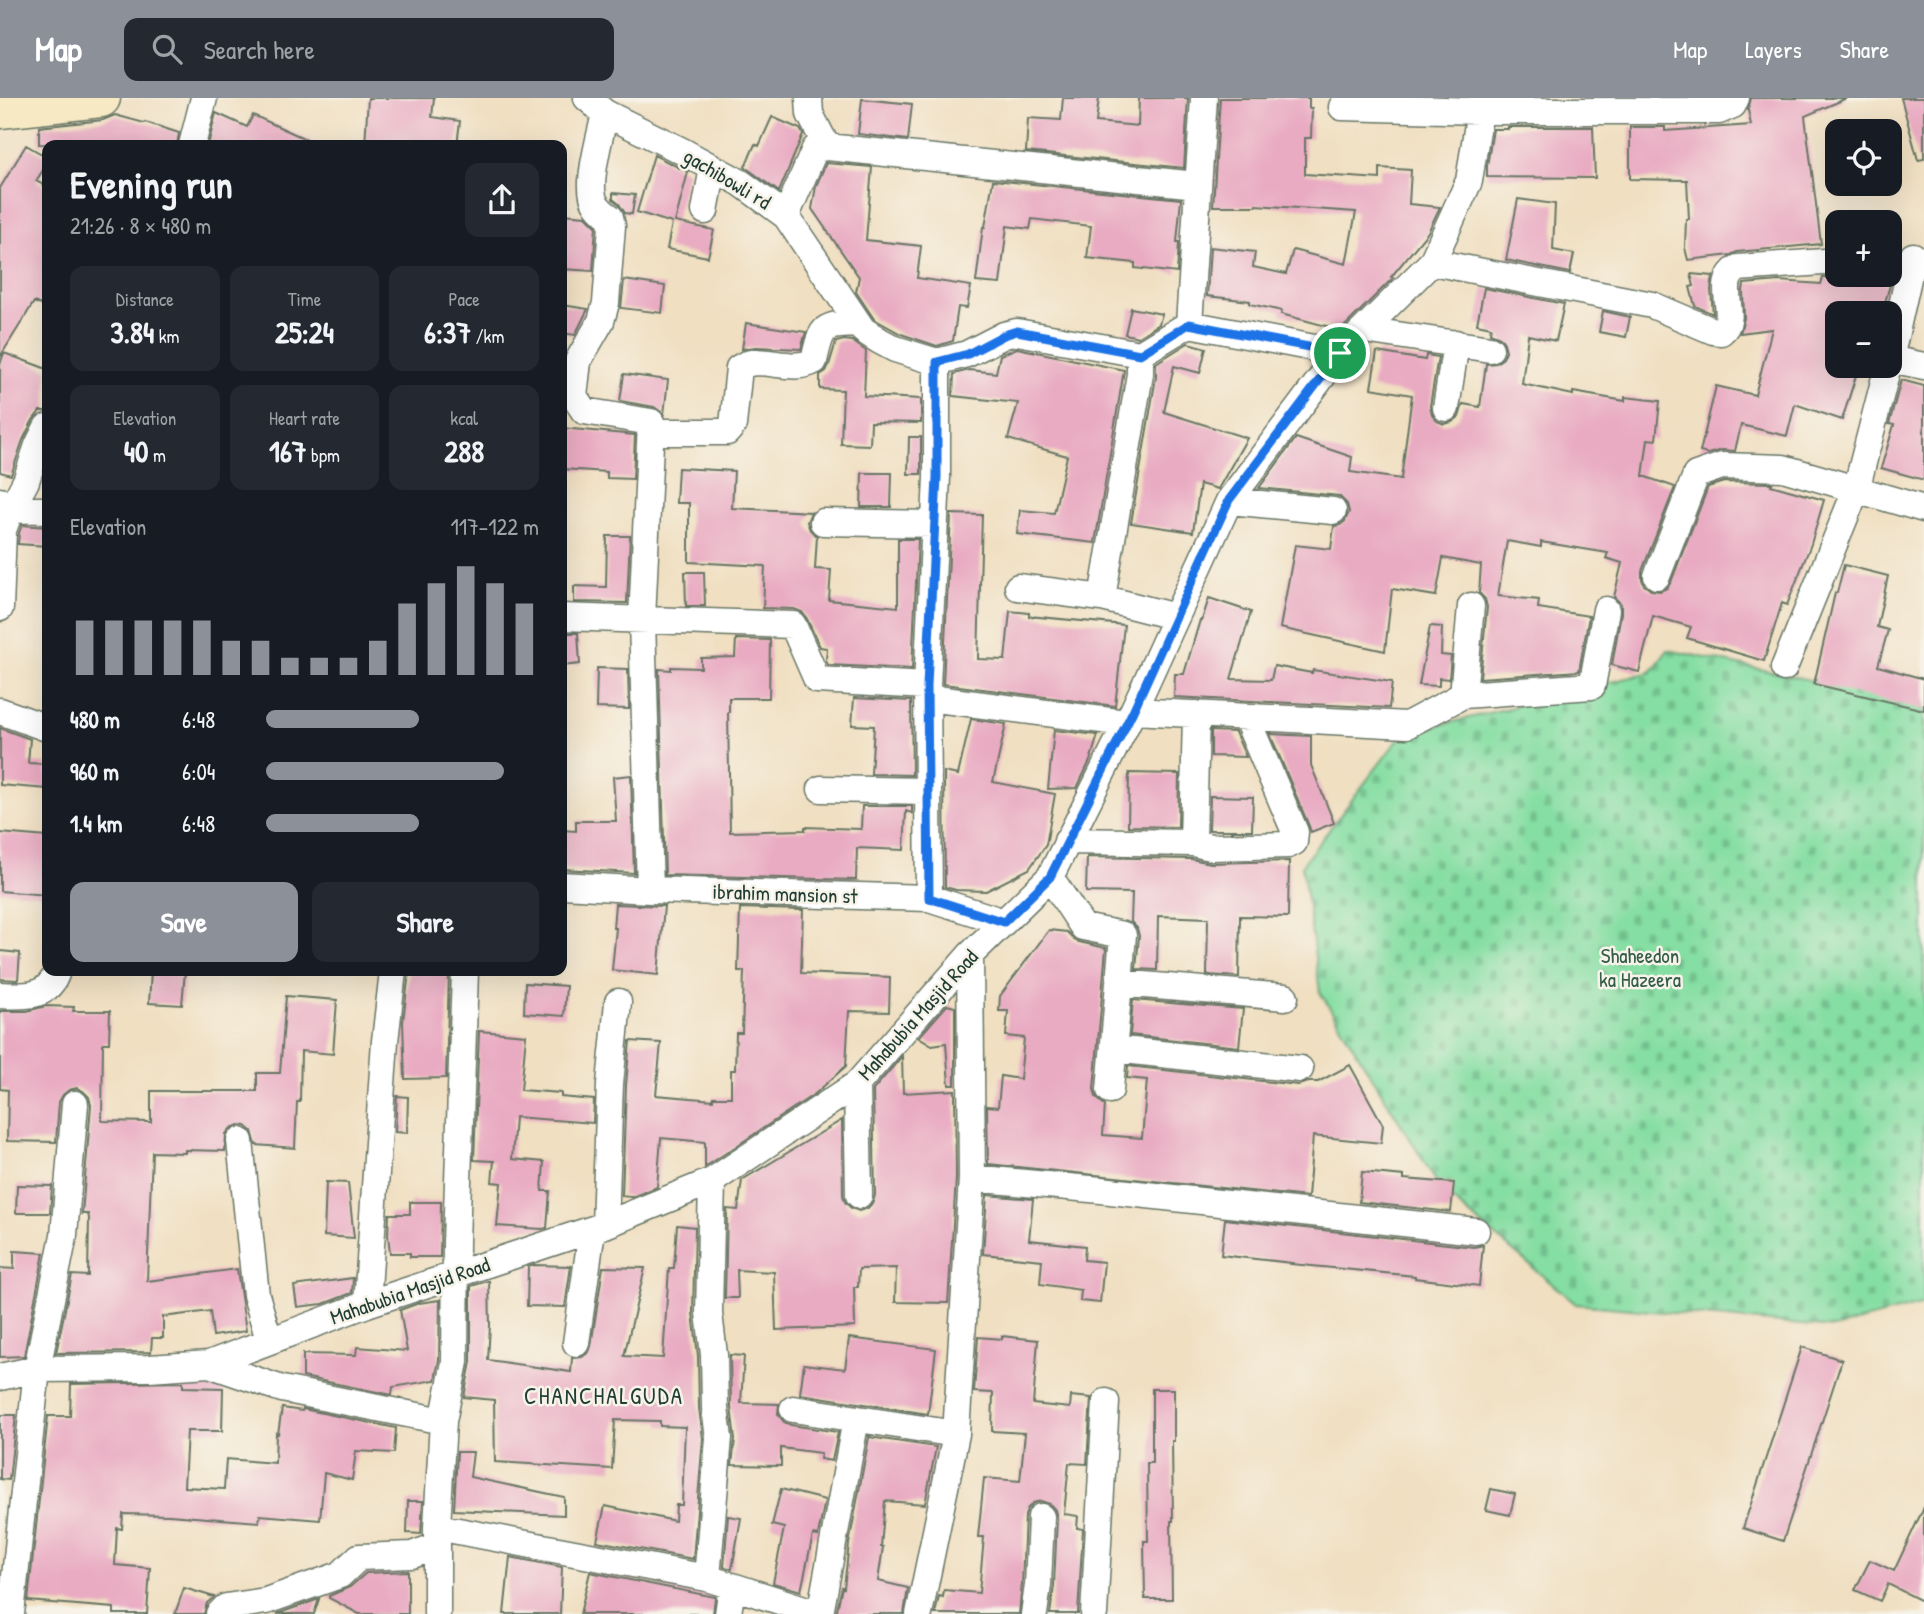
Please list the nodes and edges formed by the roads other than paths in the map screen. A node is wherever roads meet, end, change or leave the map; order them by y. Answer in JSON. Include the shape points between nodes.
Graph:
{"nodes":[{"id":1,"x":101,"y":98,"type":"edge"},
{"id":2,"x":204,"y":98,"type":"edge"},
{"id":3,"x":809,"y":98,"type":"edge"},
{"id":4,"x":1204,"y":98,"type":"edge"},
{"id":5,"x":1737,"y":98,"type":"edge"},
{"id":6,"x":58,"y":100,"type":"edge"},
{"id":7,"x":1480,"y":104,"type":"edge"},
{"id":8,"x":596,"y":106,"type":"edge"},
{"id":9,"x":1342,"y":107,"type":"dead end"},
{"id":10,"x":0,"y":109,"type":"edge"},
{"id":11,"x":193,"y":140,"type":"edge"},
{"id":12,"x":827,"y":147,"type":"junction"},
{"id":13,"x":713,"y":168,"type":"junction"},
{"id":14,"x":1197,"y":185,"type":"junction"},
{"id":15,"x":705,"y":211,"type":"dead end"},
{"id":16,"x":786,"y":216,"type":"junction"},
{"id":17,"x":1909,"y":256,"type":"edge"},
{"id":18,"x":1432,"y":262,"type":"junction"},
{"id":19,"x":1825,"y":262,"type":"edge"},
{"id":20,"x":1901,"y":301,"type":"edge"},
{"id":21,"x":858,"y":324,"type":"junction"},
{"id":22,"x":1189,"y":324,"type":"junction"},
{"id":23,"x":1364,"y":330,"type":"junction"},
{"id":24,"x":1456,"y":343,"type":"junction"},
{"id":25,"x":1490,"y":349,"type":"dead end"},
{"id":26,"x":1340,"y":353,"type":"junction"},
{"id":27,"x":1140,"y":354,"type":"junction"},
{"id":28,"x":1902,"y":361,"type":"edge"},
{"id":29,"x":937,"y":362,"type":"junction"},
{"id":30,"x":1924,"y":366,"type":"edge"},
{"id":31,"x":1885,"y":378,"type":"edge"},
{"id":32,"x":568,"y":397,"type":"edge"},
{"id":33,"x":1446,"y":408,"type":"dead end"},
{"id":34,"x":650,"y":432,"type":"junction"},
{"id":35,"x":42,"y":437,"type":"edge"},
{"id":36,"x":1856,"y":489,"type":"junction"},
{"id":37,"x":1229,"y":500,"type":"junction"},
{"id":38,"x":5,"y":505,"type":"edge"},
{"id":39,"x":42,"y":509,"type":"edge"},
{"id":40,"x":1924,"y":509,"type":"edge"},
{"id":41,"x":1333,"y":511,"type":"dead end"},
{"id":42,"x":823,"y":522,"type":"dead end"},
{"id":43,"x":935,"y":524,"type":"junction"},
{"id":44,"x":1657,"y":576,"type":"dead end"},
{"id":45,"x":1018,"y":587,"type":"dead end"},
{"id":46,"x":1101,"y":598,"type":"junction"},
{"id":47,"x":1471,"y":606,"type":"dead end"},
{"id":48,"x":0,"y":608,"type":"edge"},
{"id":49,"x":1606,"y":610,"type":"dead end"},
{"id":50,"x":567,"y":617,"type":"edge"},
{"id":51,"x":1176,"y":617,"type":"junction"},
{"id":52,"x":642,"y":620,"type":"junction"},
{"id":53,"x":1784,"y":668,"type":"dead end"},
{"id":54,"x":928,"y":692,"type":"junction"},
{"id":55,"x":1463,"y":695,"type":"junction"},
{"id":56,"x":0,"y":711,"type":"edge"},
{"id":57,"x":1195,"y":714,"type":"junction"},
{"id":58,"x":1130,"y":717,"type":"junction"},
{"id":59,"x":1246,"y":717,"type":"junction"},
{"id":60,"x":42,"y":726,"type":"edge"},
{"id":61,"x":821,"y":789,"type":"dead end"},
{"id":62,"x":928,"y":791,"type":"junction"},
{"id":63,"x":1067,"y":841,"type":"junction"},
{"id":64,"x":1193,"y":843,"type":"junction"},
{"id":65,"x":1050,"y":877,"type":"junction"},
{"id":66,"x":567,"y":885,"type":"edge"},
{"id":67,"x":650,"y":890,"type":"junction"},
{"id":68,"x":929,"y":898,"type":"junction"},
{"id":69,"x":1004,"y":922,"type":"junction"},
{"id":70,"x":970,"y":955,"type":"junction"},
{"id":71,"x":54,"y":976,"type":"edge"},
{"id":72,"x":392,"y":976,"type":"edge"},
{"id":73,"x":465,"y":976,"type":"edge"},
{"id":74,"x":1120,"y":982,"type":"junction"},
{"id":75,"x":0,"y":995,"type":"edge"},
{"id":76,"x":1285,"y":997,"type":"dead end"},
{"id":77,"x":618,"y":1002,"type":"dead end"},
{"id":78,"x":1114,"y":1049,"type":"junction"},
{"id":79,"x":1300,"y":1069,"type":"dead end"},
{"id":80,"x":857,"y":1084,"type":"junction"},
{"id":81,"x":1110,"y":1090,"type":"dead end"},
{"id":82,"x":75,"y":1104,"type":"dead end"},
{"id":83,"x":240,"y":1141,"type":"dead end"},
{"id":84,"x":972,"y":1178,"type":"junction"},
{"id":85,"x":712,"y":1181,"type":"junction"},
{"id":86,"x":859,"y":1195,"type":"dead end"},
{"id":87,"x":599,"y":1228,"type":"junction"},
{"id":88,"x":1476,"y":1231,"type":"dead end"},
{"id":89,"x":457,"y":1274,"type":"junction"},
{"id":90,"x":367,"y":1304,"type":"junction"},
{"id":91,"x":269,"y":1340,"type":"junction"},
{"id":92,"x":576,"y":1343,"type":"dead end"},
{"id":93,"x":209,"y":1364,"type":"junction"},
{"id":94,"x":37,"y":1369,"type":"junction"},
{"id":95,"x":0,"y":1377,"type":"edge"},
{"id":96,"x":1106,"y":1402,"type":"dead end"},
{"id":97,"x":793,"y":1409,"type":"dead end"},
{"id":98,"x":856,"y":1419,"type":"junction"},
{"id":99,"x":443,"y":1421,"type":"junction"},
{"id":100,"x":956,"y":1434,"type":"junction"},
{"id":101,"x":11,"y":1515,"type":"edge"},
{"id":102,"x":1041,"y":1517,"type":"dead end"},
{"id":103,"x":438,"y":1537,"type":"junction"},
{"id":104,"x":707,"y":1578,"type":"junction"},
{"id":105,"x":732,"y":1586,"type":"junction"},
{"id":106,"x":11,"y":1614,"type":"edge"},
{"id":107,"x":219,"y":1614,"type":"edge"},
{"id":108,"x":437,"y":1614,"type":"edge"},
{"id":109,"x":728,"y":1614,"type":"edge"},
{"id":110,"x":820,"y":1614,"type":"edge"},
{"id":111,"x":919,"y":1614,"type":"edge"},
{"id":112,"x":1034,"y":1614,"type":"edge"},
{"id":113,"x":1094,"y":1614,"type":"edge"}],
"edges":[{"from":1,"to":6,"type":"street"},
{"from":2,"to":11,"type":"street"},
{"from":3,"to":12,"type":"street","via":[[810,114]]},
{"from":4,"to":14,"type":"street"},
{"from":5,"to":7,"type":"street","via":[[1719,111]]},
{"from":6,"to":10,"type":"street"},
{"from":7,"to":9,"type":"street"},
{"from":7,"to":18,"type":"street","name":"Mahabubia Masjid Road","via":[[1469,181]]},
{"from":8,"to":13,"type":"street","name":"gachibowli rd"},
{"from":8,"to":32,"type":"street","via":[[593,198],[611,219],[606,303],[578,361]]},
{"from":12,"to":14,"type":"street"},
{"from":12,"to":16,"type":"street","via":[[815,149]]},
{"from":13,"to":15,"type":"street"},
{"from":13,"to":16,"type":"street","name":"gachibowli rd"},
{"from":14,"to":22,"type":"street"},
{"from":16,"to":21,"type":"street","name":"gachibowli rd"},
{"from":17,"to":20,"type":"street"},
{"from":18,"to":19,"type":"street","via":[[1651,305],[1721,331],[1728,321],[1730,272]]},
{"from":18,"to":23,"type":"street","name":"Mahabubia Masjid Road"},
{"from":21,"to":29,"type":"street","name":"gachibowli rd","via":[[895,349]]},
{"from":21,"to":34,"type":"street","via":[[825,329],[814,361],[808,364],[754,363],[739,369],[733,425],[727,432]]},
{"from":22,"to":26,"type":"street"},
{"from":22,"to":27,"type":"street"},
{"from":23,"to":24,"type":"street"},
{"from":23,"to":26,"type":"street","name":"Mahabubia Masjid Road"},
{"from":24,"to":25,"type":"street"},
{"from":24,"to":33,"type":"street"},
{"from":26,"to":37,"type":"street","name":"Mahabubia Masjid Road"},
{"from":27,"to":29,"type":"street","via":[[1017,331],[968,354]]},
{"from":27,"to":46,"type":"street"},
{"from":28,"to":30,"type":"street"},
{"from":29,"to":43,"type":"street"},
{"from":31,"to":36,"type":"street"},
{"from":32,"to":34,"type":"street","via":[[584,411],[651,422]]},
{"from":34,"to":52,"type":"street"},
{"from":35,"to":38,"type":"street","via":[[26,481]]},
{"from":36,"to":40,"type":"street"},
{"from":36,"to":44,"type":"street","via":[[1783,468],[1722,466],[1696,475]]},
{"from":36,"to":53,"type":"street"},
{"from":37,"to":41,"type":"street"},
{"from":37,"to":51,"type":"street","name":"Mahabubia Masjid Road"},
{"from":38,"to":39,"type":"street"},
{"from":38,"to":48,"type":"street"},
{"from":42,"to":43,"type":"street"},
{"from":43,"to":54,"type":"street"},
{"from":45,"to":46,"type":"street"},
{"from":46,"to":51,"type":"street"},
{"from":47,"to":55,"type":"street"},
{"from":49,"to":55,"type":"street","via":[[1591,686]]},
{"from":50,"to":52,"type":"street"},
{"from":51,"to":58,"type":"street","name":"Mahabubia Masjid Road"},
{"from":52,"to":54,"type":"street","via":[[793,625],[817,680]]},
{"from":52,"to":67,"type":"street"},
{"from":54,"to":58,"type":"street"},
{"from":54,"to":62,"type":"street"},
{"from":55,"to":59,"type":"street","via":[[1407,725]]},
{"from":56,"to":60,"type":"street"},
{"from":57,"to":58,"type":"street"},
{"from":57,"to":59,"type":"street"},
{"from":57,"to":64,"type":"street"},
{"from":58,"to":63,"type":"street","name":"Mahabubia Masjid Road"},
{"from":59,"to":64,"type":"street","via":[[1295,832],[1294,842],[1211,847]]},
{"from":61,"to":62,"type":"street"},
{"from":62,"to":68,"type":"street"},
{"from":63,"to":64,"type":"street"},
{"from":63,"to":65,"type":"street","name":"Mahabubia Masjid Road"},
{"from":65,"to":69,"type":"street","name":"Mahabubia Masjid Road"},
{"from":65,"to":74,"type":"street","via":[[1083,927],[1123,934]]},
{"from":66,"to":67,"type":"street","name":"ibrahim mansion st"},
{"from":67,"to":68,"type":"street","name":"ibrahim mansion st"},
{"from":68,"to":69,"type":"street","name":"ibrahim mansion st"},
{"from":69,"to":70,"type":"street","name":"Mahabubia Masjid Road"},
{"from":70,"to":80,"type":"street","name":"Mahabubia Masjid Road"},
{"from":70,"to":84,"type":"street"},
{"from":71,"to":75,"type":"street","via":[[42,992]]},
{"from":72,"to":90,"type":"street"},
{"from":73,"to":89,"type":"street"},
{"from":74,"to":76,"type":"street"},
{"from":74,"to":78,"type":"street"},
{"from":77,"to":87,"type":"street"},
{"from":78,"to":79,"type":"street"},
{"from":78,"to":81,"type":"street"},
{"from":80,"to":85,"type":"street","name":"Mahabubia Masjid Road"},
{"from":80,"to":86,"type":"street"},
{"from":82,"to":94,"type":"street","via":[[64,1234]]},
{"from":83,"to":91,"type":"street","via":[[256,1295]]},
{"from":84,"to":88,"type":"street"},
{"from":84,"to":100,"type":"street"},
{"from":85,"to":87,"type":"street","name":"Mahabubia Masjid Road"},
{"from":85,"to":104,"type":"street","via":[[709,1313],[719,1438]]},
{"from":87,"to":89,"type":"street","name":"Mahabubia Masjid Road"},
{"from":87,"to":92,"type":"street"},
{"from":89,"to":90,"type":"street","name":"Mahabubia Masjid Road"},
{"from":89,"to":99,"type":"street","via":[[455,1362]]},
{"from":90,"to":91,"type":"street","name":"Mahabubia Masjid Road"},
{"from":91,"to":93,"type":"street","name":"Mahabubia Masjid Road"},
{"from":93,"to":94,"type":"street","name":"Mahabubia Masjid Road"},
{"from":93,"to":99,"type":"street","via":[[282,1390]]},
{"from":94,"to":95,"type":"street","name":"Mahabubia Masjid Road"},
{"from":94,"to":101,"type":"street"},
{"from":96,"to":113,"type":"street"},
{"from":97,"to":98,"type":"street"},
{"from":98,"to":100,"type":"street"},
{"from":98,"to":110,"type":"street"},
{"from":99,"to":103,"type":"street"},
{"from":100,"to":111,"type":"street"},
{"from":101,"to":106,"type":"street"},
{"from":102,"to":112,"type":"street"},
{"from":103,"to":104,"type":"street"},
{"from":103,"to":107,"type":"street","via":[[412,1555],[359,1557],[340,1575],[266,1601],[226,1607]]},
{"from":103,"to":108,"type":"street"},
{"from":104,"to":105,"type":"street"},
{"from":105,"to":109,"type":"street"},
{"from":105,"to":110,"type":"street"}]}
